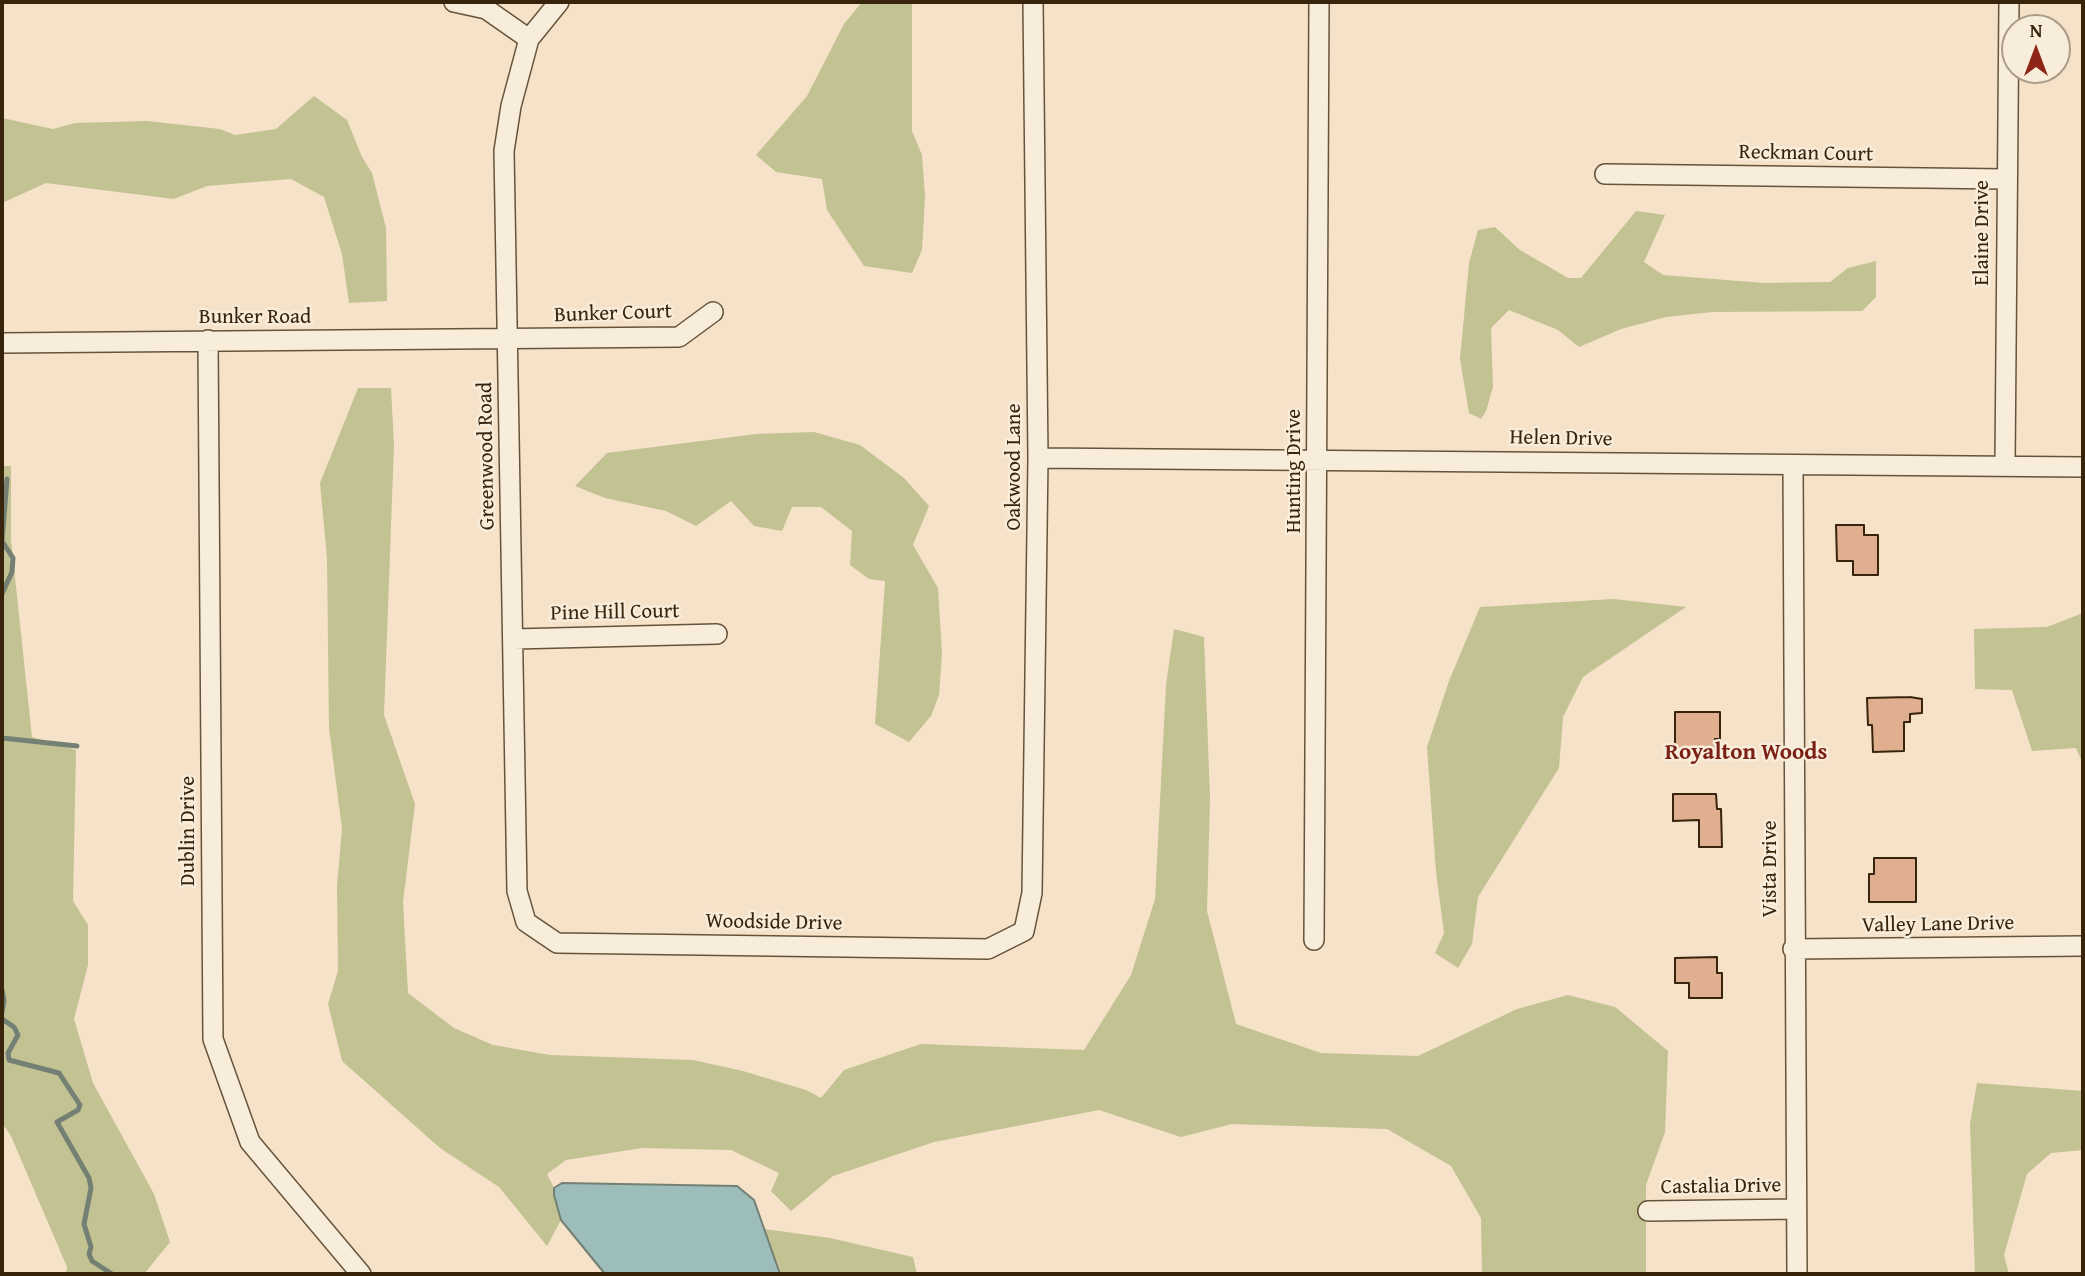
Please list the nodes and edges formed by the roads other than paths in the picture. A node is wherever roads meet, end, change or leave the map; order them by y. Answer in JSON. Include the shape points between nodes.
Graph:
{"nodes":[{"id":1,"x":454,"y":2,"type":"edge"},
{"id":2,"x":559,"y":2,"type":"edge"},
{"id":3,"x":1033,"y":2,"type":"edge"},
{"id":4,"x":1319,"y":2,"type":"edge"},
{"id":5,"x":2009,"y":2,"type":"edge"},
{"id":6,"x":529,"y":39,"type":"junction"},
{"id":7,"x":1605,"y":174,"type":"dead end"},
{"id":8,"x":2006,"y":179,"type":"junction"},
{"id":9,"x":713,"y":312,"type":"dead end"},
{"id":10,"x":208,"y":340,"type":"junction"},
{"id":11,"x":508,"y":340,"type":"junction"},
{"id":12,"x":2,"y":343,"type":"edge"},
{"id":13,"x":1038,"y":458,"type":"junction"},
{"id":14,"x":1318,"y":460,"type":"junction"},
{"id":15,"x":1793,"y":464,"type":"junction"},
{"id":16,"x":2005,"y":464,"type":"junction"},
{"id":17,"x":2083,"y":467,"type":"edge"},
{"id":18,"x":716,"y":634,"type":"dead end"},
{"id":19,"x":514,"y":639,"type":"junction"},
{"id":20,"x":526,"y":922,"type":"joint"},
{"id":21,"x":1024,"y":931,"type":"joint"},
{"id":22,"x":1314,"y":940,"type":"dead end"},
{"id":23,"x":2083,"y":946,"type":"edge"},
{"id":24,"x":1793,"y":949,"type":"junction"},
{"id":25,"x":1796,"y":1209,"type":"junction"},
{"id":26,"x":1648,"y":1210,"type":"dead end"},
{"id":27,"x":361,"y":1274,"type":"edge"},
{"id":28,"x":1797,"y":1274,"type":"edge"}],
"edges":[{"from":1,"to":6,"type":"street","via":[[486,9]]},
{"from":2,"to":6,"type":"street","name":"Greenwood Road"},
{"from":3,"to":13,"type":"street","name":"Oakwood Lane"},
{"from":4,"to":14,"type":"street","name":"Hunting Drive"},
{"from":5,"to":8,"type":"street","name":"Elaine Drive"},
{"from":6,"to":11,"type":"street","name":"Greenwood Road","via":[[504,152]]},
{"from":7,"to":8,"type":"street","name":"Reckman Court"},
{"from":8,"to":16,"type":"street","name":"Elaine Drive"},
{"from":9,"to":11,"type":"street","name":"Bunker Court","via":[[679,337]]},
{"from":10,"to":11,"type":"street","name":"Bunker Road"},
{"from":10,"to":12,"type":"street","name":"Bunker Road"},
{"from":10,"to":27,"type":"street","name":"Dublin Drive","via":[[213,1039],[250,1142]]},
{"from":11,"to":19,"type":"street","name":"Greenwood Road"},
{"from":13,"to":14,"type":"street","name":"Helen Drive"},
{"from":13,"to":21,"type":"street","name":"Oakwood Lane","via":[[1032,893]]},
{"from":14,"to":15,"type":"street","name":"Helen Drive"},
{"from":14,"to":22,"type":"street","name":"Hunting Drive"},
{"from":15,"to":16,"type":"street","name":"Helen Drive"},
{"from":15,"to":24,"type":"street","name":"Vista Drive"},
{"from":16,"to":17,"type":"street","name":"Helen Drive"},
{"from":18,"to":19,"type":"street","name":"Pine Hill Court"},
{"from":19,"to":20,"type":"street","name":"Greenwood Road","via":[[517,891]]},
{"from":20,"to":21,"type":"street","name":"Woodside Drive","via":[[557,943],[988,949]]},
{"from":23,"to":24,"type":"street","name":"Valley Lane Drive"},
{"from":24,"to":25,"type":"street","name":"Vista Drive"},
{"from":25,"to":26,"type":"street","name":"Castalia Drive"},
{"from":25,"to":28,"type":"street","name":"Vista Drive"}]}
